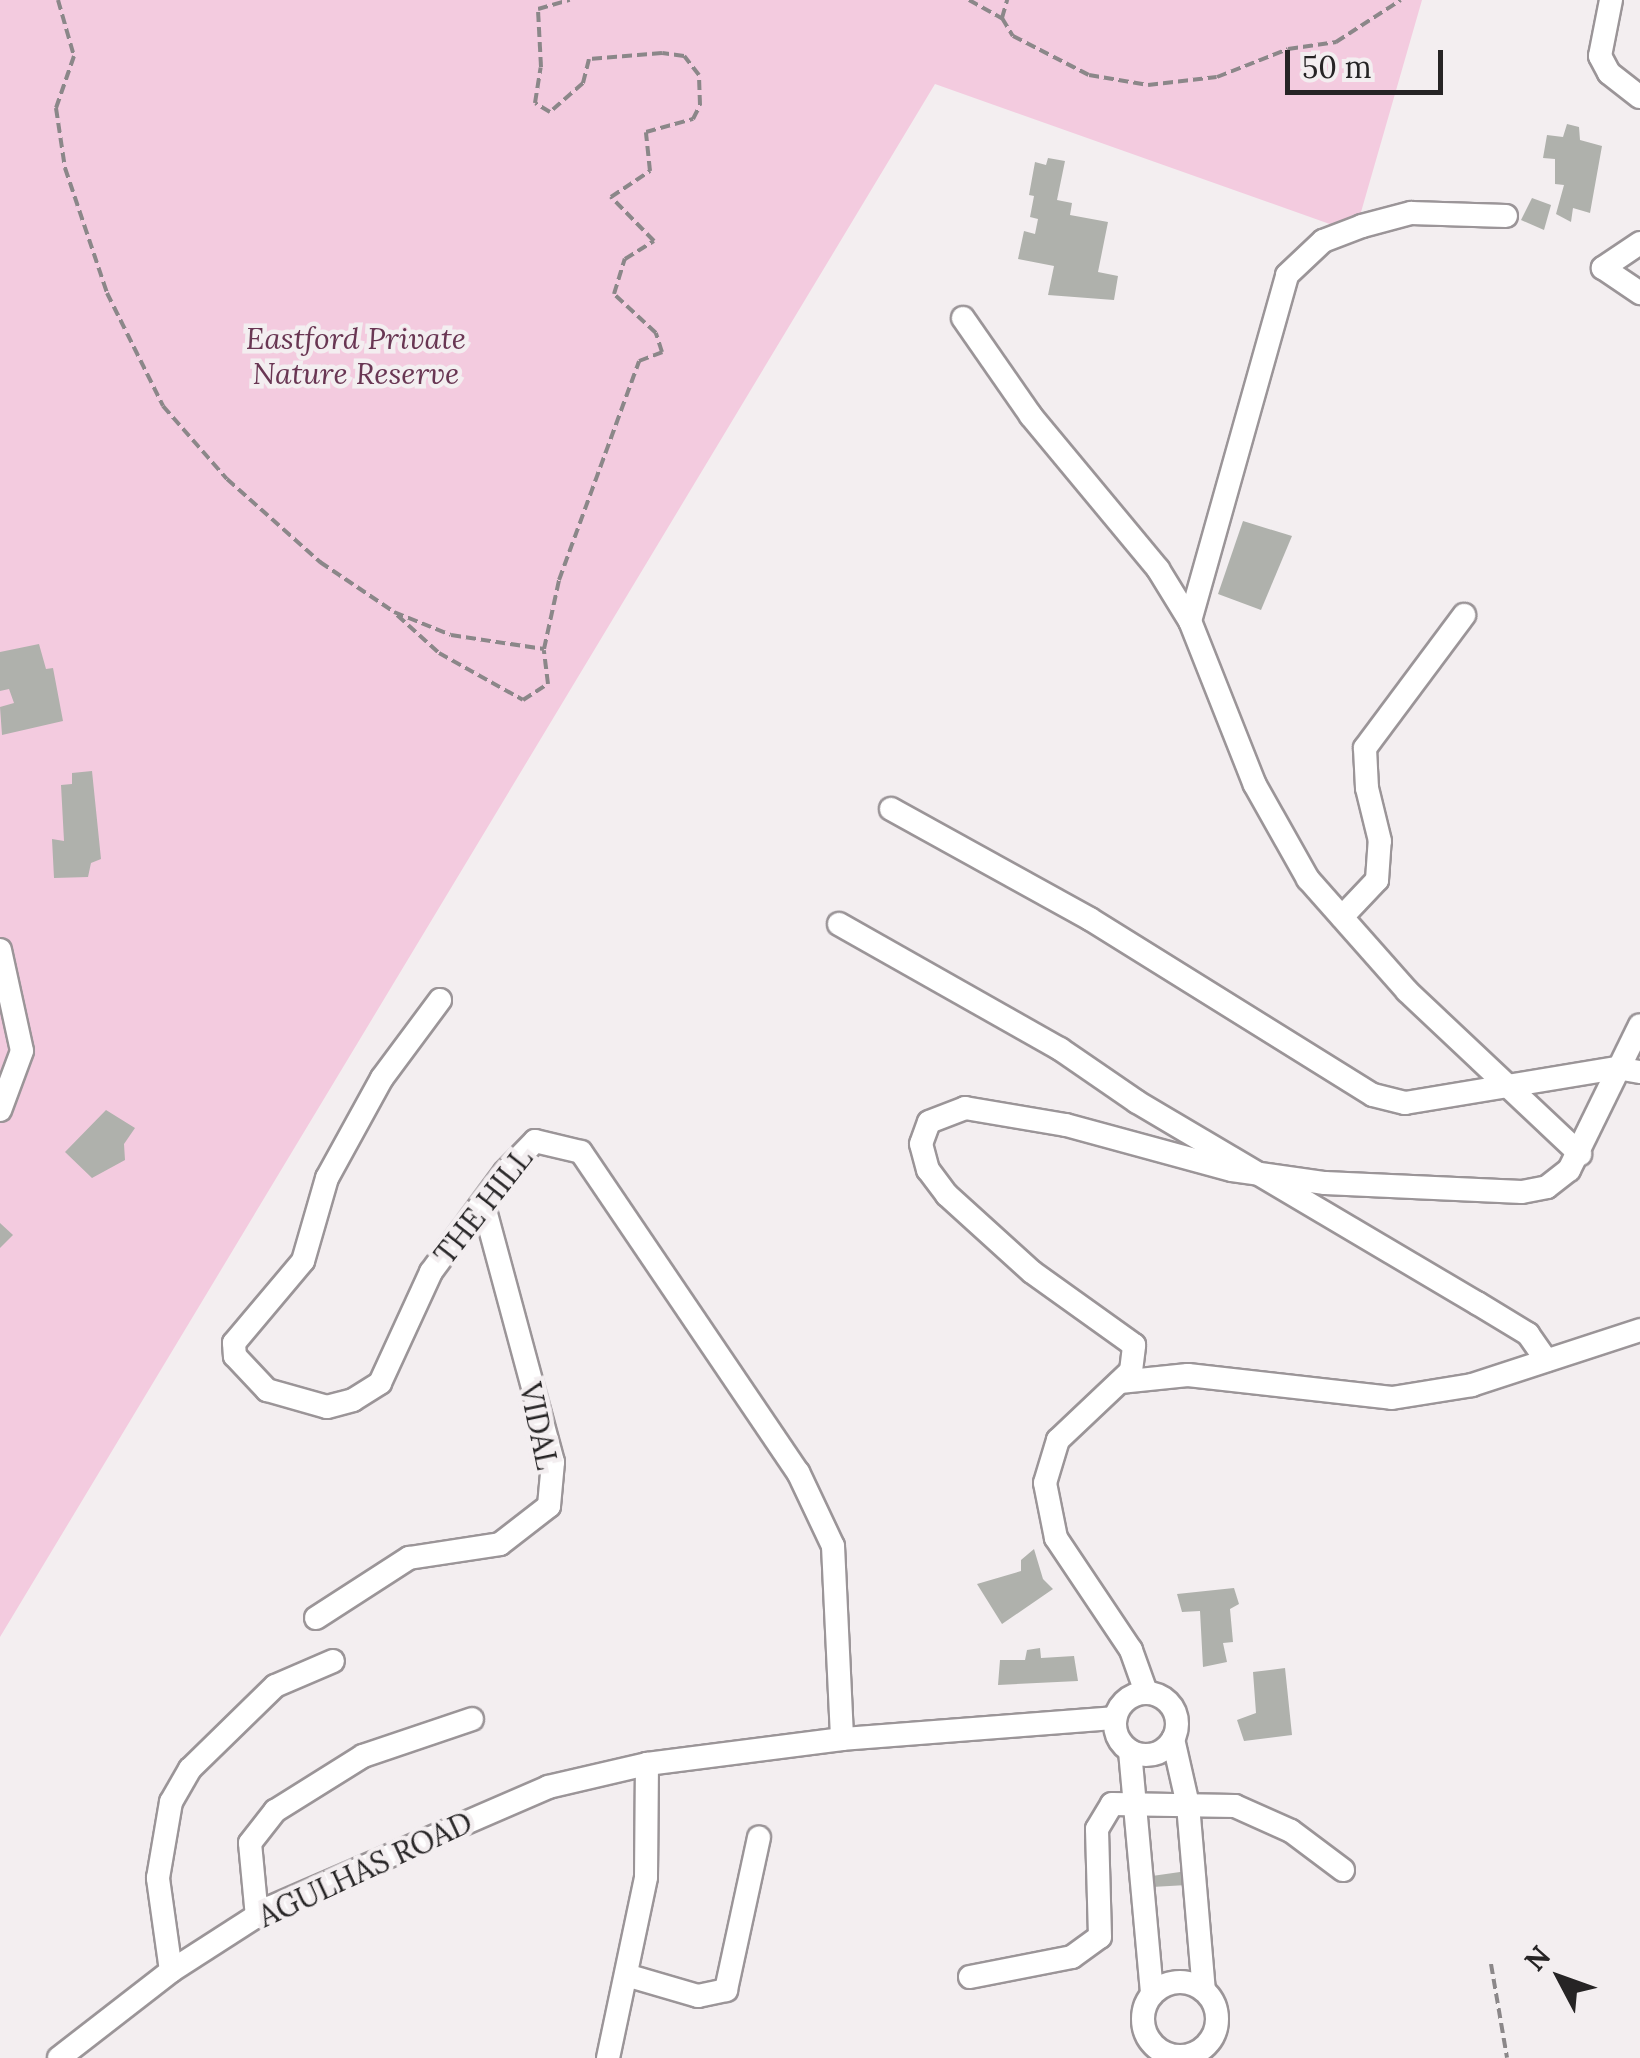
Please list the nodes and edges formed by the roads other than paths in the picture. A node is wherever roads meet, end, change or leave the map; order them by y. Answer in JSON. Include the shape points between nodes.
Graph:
{"nodes":[{"id":1,"x":1610,"y":0,"type":"edge"},
{"id":2,"x":1640,"y":97,"type":"edge"},
{"id":3,"x":1506,"y":216,"type":"dead end"},
{"id":4,"x":1640,"y":244,"type":"edge"},
{"id":5,"x":1640,"y":293,"type":"edge"},
{"id":6,"x":963,"y":318,"type":"dead end"},
{"id":7,"x":1464,"y":616,"type":"dead end"},
{"id":8,"x":1190,"y":621,"type":"junction"},
{"id":9,"x":891,"y":808,"type":"dead end"},
{"id":10,"x":1342,"y":918,"type":"junction"},
{"id":11,"x":839,"y":924,"type":"dead end"},
{"id":12,"x":0,"y":950,"type":"edge"},
{"id":13,"x":440,"y":1000,"type":"dead end"},
{"id":14,"x":1640,"y":1025,"type":"edge"},
{"id":15,"x":1628,"y":1070,"type":"edge"},
{"id":16,"x":1512,"y":1090,"type":"junction"},
{"id":17,"x":0,"y":1110,"type":"edge"},
{"id":18,"x":1580,"y":1154,"type":"junction"},
{"id":19,"x":1270,"y":1176,"type":"junction"},
{"id":20,"x":484,"y":1206,"type":"junction"},
{"id":21,"x":1640,"y":1330,"type":"edge"},
{"id":22,"x":1546,"y":1360,"type":"junction"},
{"id":23,"x":1120,"y":1382,"type":"junction"},
{"id":24,"x":316,"y":1618,"type":"dead end"},
{"id":25,"x":334,"y":1661,"type":"dead end"},
{"id":26,"x":1146,"y":1692,"type":"junction"},
{"id":27,"x":1115,"y":1718,"type":"junction"},
{"id":28,"x":472,"y":1720,"type":"dead end"},
{"id":29,"x":842,"y":1739,"type":"junction"},
{"id":30,"x":1173,"y":1740,"type":"junction"},
{"id":31,"x":1130,"y":1751,"type":"junction"},
{"id":32,"x":647,"y":1764,"type":"junction"},
{"id":33,"x":1133,"y":1802,"type":"junction"},
{"id":34,"x":1188,"y":1805,"type":"junction"},
{"id":35,"x":759,"y":1838,"type":"dead end"},
{"id":36,"x":1343,"y":1870,"type":"dead end"},
{"id":37,"x":257,"y":1916,"type":"junction"},
{"id":38,"x":171,"y":1971,"type":"junction"},
{"id":39,"x":626,"y":1975,"type":"junction"},
{"id":40,"x":970,"y":1977,"type":"dead end"},
{"id":41,"x":1204,"y":1990,"type":"junction"},
{"id":42,"x":1152,"y":1994,"type":"junction"},
{"id":43,"x":1173,"y":2057,"type":"edge"},
{"id":44,"x":58,"y":2058,"type":"edge"},
{"id":45,"x":608,"y":2058,"type":"edge"}],
"edges":[{"from":1,"to":2,"type":"street","via":[[1600,56],[1609,73]]},
{"from":3,"to":8,"type":"street","via":[[1411,213],[1362,226],[1323,241],[1287,275]]},
{"from":4,"to":5,"type":"street","via":[[1603,268]]},
{"from":6,"to":8,"type":"street","via":[[1031,416],[1158,569]]},
{"from":7,"to":10,"type":"street","via":[[1366,748],[1366,788],[1380,841],[1377,880]]},
{"from":8,"to":10,"type":"street","via":[[1255,786],[1308,879]]},
{"from":9,"to":16,"type":"street","via":[[1090,920],[1373,1095],[1406,1103]]},
{"from":10,"to":16,"type":"street","via":[[1406,990]]},
{"from":11,"to":19,"type":"street"},
{"from":12,"to":17,"type":"street","via":[[22,1051]]},
{"from":13,"to":20,"type":"street","name":"THE HILL","via":[[382,1078],[326,1178],[315,1237],[302,1261],[234,1343],[234,1356],[267,1390],[327,1407],[367,1392],[380,1383],[430,1272]]},
{"from":14,"to":15,"type":"street"},
{"from":15,"to":16,"type":"street"},
{"from":15,"to":18,"type":"street"},
{"from":16,"to":18,"type":"street"},
{"from":18,"to":19,"type":"street","via":[[1559,1180],[1522,1192]]},
{"from":19,"to":22,"type":"street","via":[[1528,1334]]},
{"from":19,"to":23,"type":"street","via":[[1066,1125],[965,1108],[929,1122],[921,1144],[928,1170],[948,1195],[1032,1272],[1134,1346],[1137,1356]]},
{"from":20,"to":24,"type":"street","name":"VIDAL","via":[[553,1462],[549,1506],[500,1544],[409,1558]]},
{"from":20,"to":29,"type":"street","name":"THE HILL","via":[[535,1140],[581,1152],[798,1472],[833,1546]]},
{"from":21,"to":22,"type":"street"},
{"from":22,"to":23,"type":"street","via":[[1472,1385],[1392,1398],[1188,1375]]},
{"from":23,"to":26,"type":"street","via":[[1058,1440],[1046,1498],[1056,1538],[1112,1618]]},
{"from":25,"to":38,"type":"street","via":[[276,1686],[209,1748],[171,1802],[158,1878]]},
{"from":26,"to":27,"type":"street","via":[[1129,1697]]},
{"from":26,"to":30,"type":"street","via":[[1173,1708]]},
{"from":27,"to":29,"type":"street","name":"AGULHAS ROAD"},
{"from":27,"to":31,"type":"street","via":[[1117,1737]]},
{"from":28,"to":37,"type":"street","via":[[364,1756],[276,1812],[250,1842]]},
{"from":29,"to":32,"type":"street","name":"AGULHAS ROAD"},
{"from":30,"to":31,"type":"street","via":[[1159,1753]]},
{"from":30,"to":34,"type":"street"},
{"from":31,"to":33,"type":"street"},
{"from":32,"to":37,"type":"street","name":"AGULHAS ROAD","via":[[548,1786]]},
{"from":32,"to":39,"type":"street","via":[[646,1877]]},
{"from":33,"to":34,"type":"street"},
{"from":33,"to":40,"type":"street","via":[[1112,1804],[1099,1817],[1100,1937],[1072,1957]]},
{"from":33,"to":42,"type":"street"},
{"from":34,"to":36,"type":"street","via":[[1235,1806],[1264,1816]]},
{"from":34,"to":41,"type":"street"},
{"from":35,"to":39,"type":"street","via":[[726,1990],[698,1996]]},
{"from":37,"to":38,"type":"street","name":"AGULHAS ROAD"},
{"from":38,"to":44,"type":"street","name":"AGULHAS ROAD"},
{"from":39,"to":45,"type":"street"},
{"from":41,"to":42,"type":"street","via":[[1187,1982]]},
{"from":41,"to":43,"type":"street","via":[[1218,2014],[1217,2028],[1200,2051]]},
{"from":42,"to":43,"type":"street","via":[[1144,2031]]}]}
